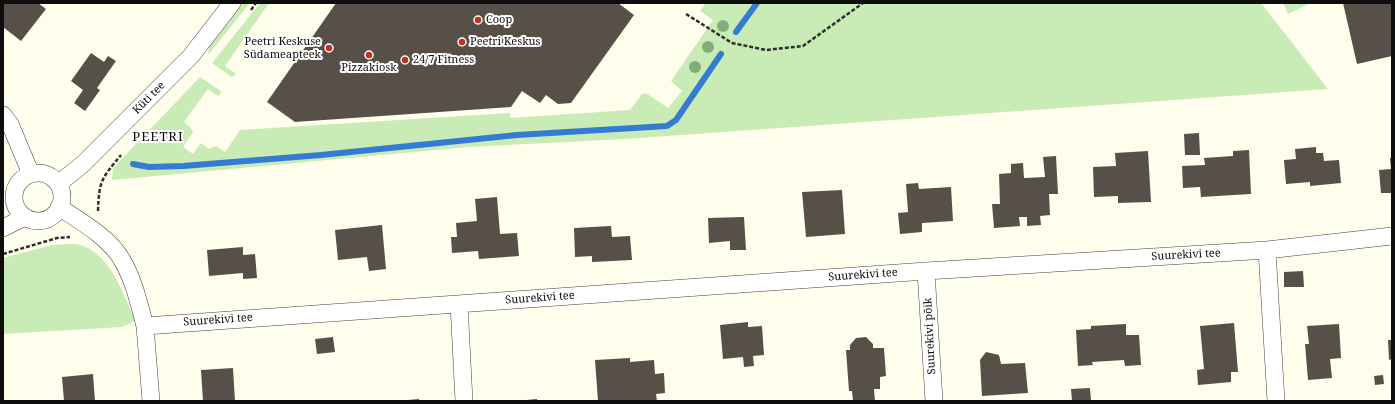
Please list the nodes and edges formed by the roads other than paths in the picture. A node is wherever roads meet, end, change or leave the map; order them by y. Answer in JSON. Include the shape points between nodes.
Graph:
{"nodes":[{"id":1,"x":232,"y":3,"type":"edge"},
{"id":2,"x":3,"y":115,"type":"edge"},
{"id":3,"x":31,"y":174,"type":"junction"},
{"id":4,"x":58,"y":184,"type":"junction"},
{"id":5,"x":9,"y":194,"type":"edge"},
{"id":6,"x":60,"y":207,"type":"junction"},
{"id":7,"x":25,"y":217,"type":"junction"},
{"id":8,"x":3,"y":228,"type":"edge"},
{"id":9,"x":1392,"y":236,"type":"edge"},
{"id":10,"x":1267,"y":250,"type":"junction"},
{"id":11,"x":926,"y":271,"type":"junction"},
{"id":12,"x":459,"y":304,"type":"junction"},
{"id":13,"x":145,"y":326,"type":"junction"},
{"id":14,"x":151,"y":401,"type":"edge"},
{"id":15,"x":464,"y":401,"type":"edge"},
{"id":16,"x":934,"y":401,"type":"edge"},
{"id":17,"x":1276,"y":401,"type":"edge"}],
"edges":[{"from":1,"to":4,"type":"street","name":"Küti tee","via":[[191,56],[83,164]]},
{"from":2,"to":3,"type":"street","via":[[10,124]]},
{"from":3,"to":4,"type":"street","via":[[46,174]]},
{"from":3,"to":5,"type":"street","via":[[18,183]]},
{"from":4,"to":6,"type":"street","via":[[62,200]]},
{"from":5,"to":7,"type":"street"},
{"from":6,"to":7,"type":"street","via":[[41,221]]},
{"from":6,"to":13,"type":"street","via":[[105,240],[122,259],[135,288]]},
{"from":7,"to":8,"type":"street"},
{"from":9,"to":10,"type":"street","name":"Suurekivi tee"},
{"from":10,"to":11,"type":"street","name":"Suurekivi tee"},
{"from":10,"to":17,"type":"street"},
{"from":11,"to":12,"type":"street","name":"Suurekivi tee"},
{"from":11,"to":16,"type":"street","name":"Suurekivi põik"},
{"from":12,"to":13,"type":"street","name":"Suurekivi tee"},
{"from":12,"to":15,"type":"street"},
{"from":13,"to":14,"type":"street"}]}
